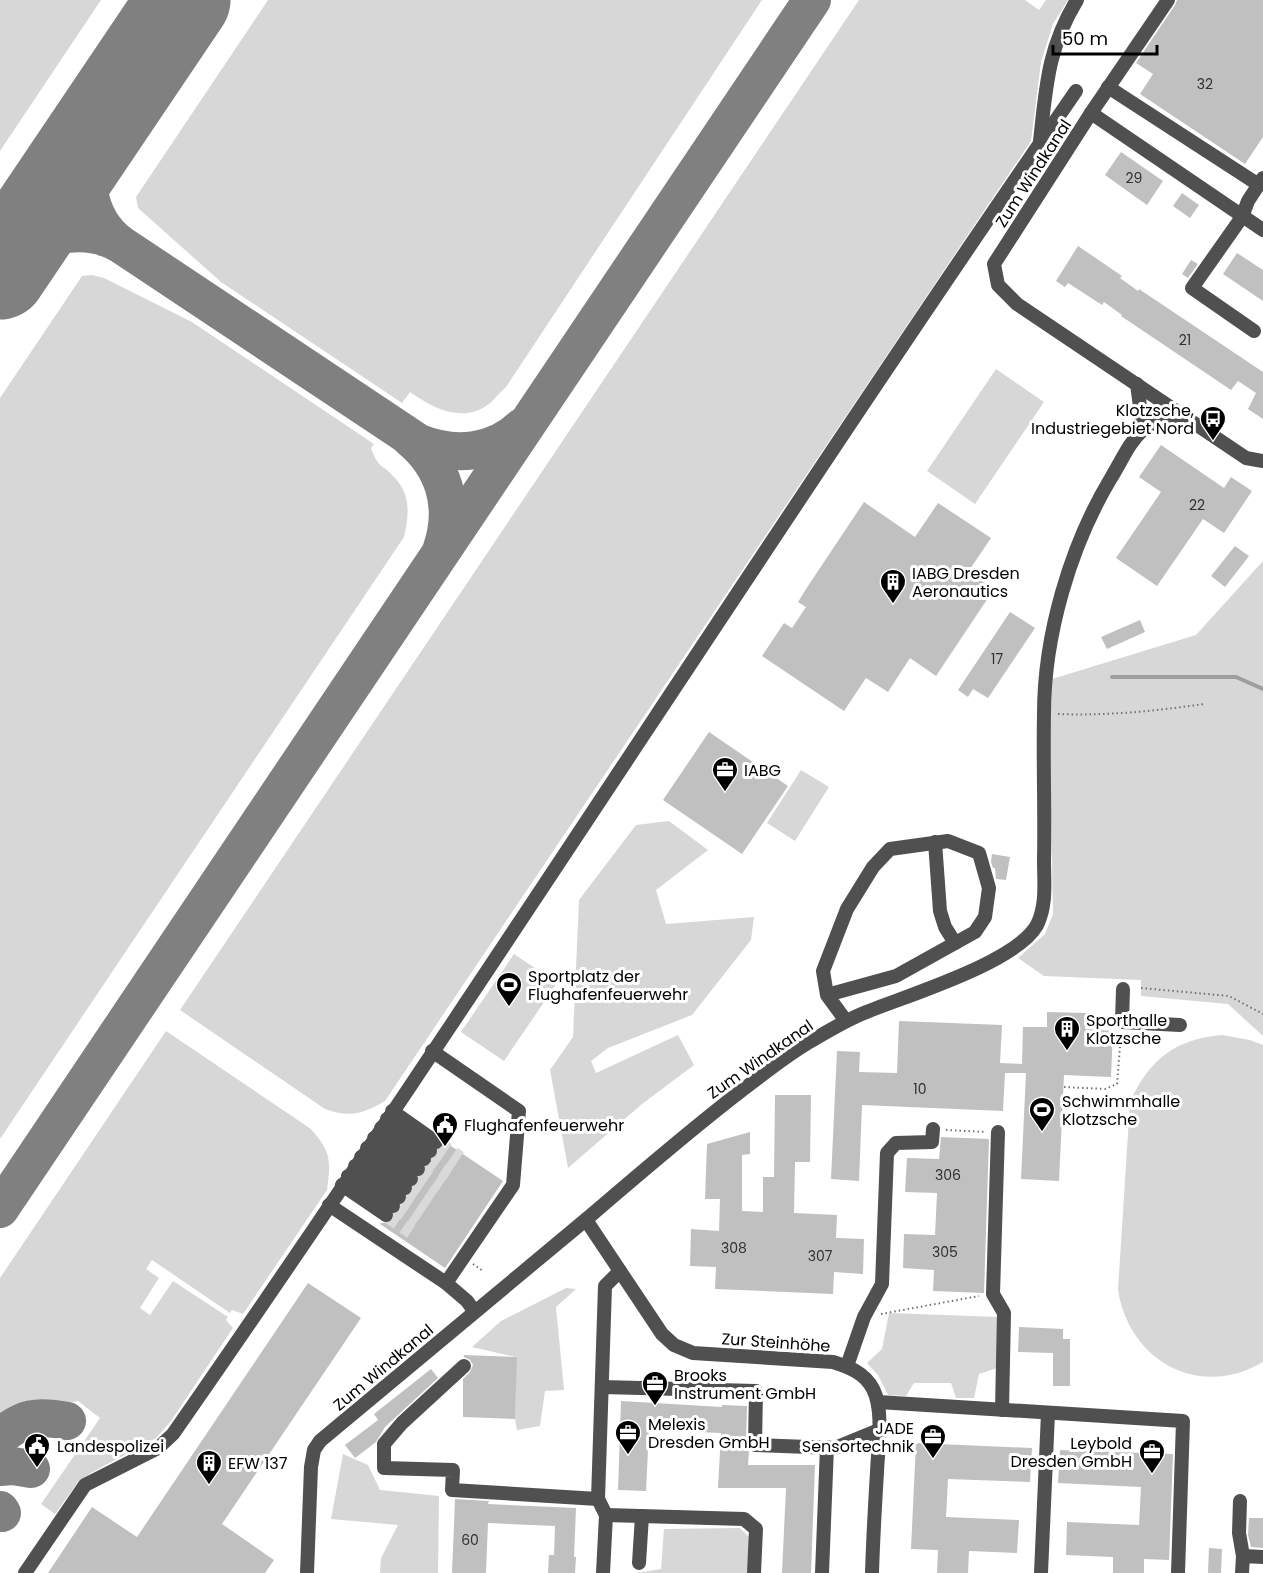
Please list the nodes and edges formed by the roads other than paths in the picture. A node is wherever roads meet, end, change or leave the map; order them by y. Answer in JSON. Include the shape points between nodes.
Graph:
{"nodes":[{"id":1,"x":1077,"y":0,"type":"edge"},
{"id":2,"x":1168,"y":0,"type":"edge"},
{"id":3,"x":1108,"y":87,"type":"junction"},
{"id":4,"x":1076,"y":91,"type":"dead end"},
{"id":5,"x":1091,"y":112,"type":"junction"},
{"id":6,"x":1040,"y":143,"type":"junction"},
{"id":7,"x":1261,"y":182,"type":"edge"},
{"id":8,"x":1242,"y":217,"type":"junction"},
{"id":9,"x":1263,"y":230,"type":"edge"},
{"id":10,"x":1254,"y":331,"type":"dead end"},
{"id":11,"x":1137,"y":384,"type":"junction"},
{"id":12,"x":1183,"y":415,"type":"junction"},
{"id":13,"x":1140,"y":430,"type":"junction"},
{"id":14,"x":1263,"y":460,"type":"edge"},
{"id":15,"x":935,"y":842,"type":"junction"},
{"id":16,"x":955,"y":943,"type":"junction"},
{"id":17,"x":1123,"y":989,"type":"dead end"},
{"id":18,"x":827,"y":995,"type":"junction"},
{"id":19,"x":846,"y":1021,"type":"junction"},
{"id":20,"x":1180,"y":1025,"type":"dead end"},
{"id":21,"x":432,"y":1051,"type":"junction"},
{"id":22,"x":933,"y":1129,"type":"road end"},
{"id":23,"x":998,"y":1132,"type":"road end"},
{"id":24,"x":367,"y":1148,"type":"junction"},
{"id":25,"x":411,"y":1178,"type":"junction"},
{"id":26,"x":329,"y":1205,"type":"junction"},
{"id":27,"x":586,"y":1220,"type":"junction"},
{"id":28,"x":620,"y":1271,"type":"junction"},
{"id":29,"x":446,"y":1283,"type":"junction"},
{"id":30,"x":474,"y":1311,"type":"junction"},
{"id":31,"x":464,"y":1366,"type":"dead end"},
{"id":32,"x":846,"y":1366,"type":"junction"},
{"id":33,"x":602,"y":1386,"type":"junction"},
{"id":34,"x":878,"y":1402,"type":"junction"},
{"id":35,"x":1002,"y":1410,"type":"junction"},
{"id":36,"x":1048,"y":1413,"type":"junction"},
{"id":37,"x":879,"y":1430,"type":"junction"},
{"id":38,"x":827,"y":1447,"type":"junction"},
{"id":39,"x":598,"y":1499,"type":"junction"},
{"id":40,"x":1240,"y":1501,"type":"dead end"},
{"id":41,"x":606,"y":1515,"type":"junction"},
{"id":42,"x":642,"y":1516,"type":"junction"},
{"id":43,"x":1243,"y":1556,"type":"junction"},
{"id":44,"x":1263,"y":1557,"type":"edge"},
{"id":45,"x":639,"y":1563,"type":"dead end"},
{"id":46,"x":25,"y":1573,"type":"edge"},
{"id":47,"x":307,"y":1573,"type":"edge"},
{"id":48,"x":603,"y":1573,"type":"edge"},
{"id":49,"x":754,"y":1573,"type":"edge"},
{"id":50,"x":822,"y":1573,"type":"edge"},
{"id":51,"x":872,"y":1573,"type":"edge"},
{"id":52,"x":1041,"y":1573,"type":"edge"},
{"id":53,"x":1179,"y":1573,"type":"edge"},
{"id":54,"x":1242,"y":1573,"type":"edge"}],
"edges":[{"from":1,"to":6,"type":"street","via":[[1063,24],[1052,57]]},
{"from":2,"to":3,"type":"street"},
{"from":3,"to":5,"type":"street"},
{"from":3,"to":7,"type":"street"},
{"from":4,"to":6,"type":"street"},
{"from":5,"to":8,"type":"street","name":"Zum Windkanal"},
{"from":5,"to":11,"type":"street","name":"Zum Windkanal","via":[[994,264],[998,285],[1017,304]]},
{"from":6,"to":21,"type":"street"},
{"from":7,"to":8,"type":"street"},
{"from":8,"to":9,"type":"street","name":"Zum Windkanal"},
{"from":8,"to":10,"type":"street","via":[[1192,288]]},
{"from":11,"to":12,"type":"street","name":"Zum Windkanal"},
{"from":11,"to":13,"type":"street"},
{"from":12,"to":13,"type":"street","via":[[1160,419]]},
{"from":12,"to":14,"type":"street","name":"Zum Windkanal","via":[[1246,458]]},
{"from":13,"to":19,"type":"street","name":"Zum Windkanal","via":[[1082,536],[1053,631],[1044,713],[1043,910],[1035,929],[1002,956]]},
{"from":15,"to":16,"type":"street","via":[[940,911]]},
{"from":15,"to":16,"type":"street","via":[[948,841],[979,853],[988,888],[986,917],[975,932]]},
{"from":15,"to":18,"type":"street","via":[[890,849],[873,867],[847,909],[823,971]]},
{"from":16,"to":18,"type":"street","via":[[896,976]]},
{"from":17,"to":20,"type":"street","via":[[1122,1022]]},
{"from":18,"to":19,"type":"street"},
{"from":19,"to":27,"type":"street","name":"Zum Windkanal","via":[[801,1047],[710,1115]]},
{"from":21,"to":24,"type":"street"},
{"from":21,"to":29,"type":"street","via":[[519,1111],[513,1185]]},
{"from":22,"to":32,"type":"street","via":[[932,1142],[896,1143],[887,1153],[882,1284],[864,1317]]},
{"from":23,"to":35,"type":"street","via":[[993,1294],[1004,1313]]},
{"from":24,"to":25,"type":"street"},
{"from":24,"to":25,"type":"street"},
{"from":24,"to":25,"type":"street"},
{"from":24,"to":25,"type":"street"},
{"from":24,"to":25,"type":"street"},
{"from":24,"to":26,"type":"street"},
{"from":26,"to":29,"type":"street"},
{"from":26,"to":46,"type":"street","via":[[173,1434],[158,1448],[85,1485]]},
{"from":27,"to":28,"type":"street","name":"Zur Steinhöhe"},
{"from":27,"to":30,"type":"street","name":"Zum Windkanal"},
{"from":28,"to":32,"type":"street","name":"Zur Steinhöhe","via":[[662,1334],[674,1345],[693,1353]]},
{"from":28,"to":33,"type":"street","via":[[605,1286]]},
{"from":29,"to":30,"type":"street"},
{"from":30,"to":47,"type":"street","name":"Zum Windkanal","via":[[314,1450],[310,1467]]},
{"from":31,"to":39,"type":"street","via":[[384,1444],[384,1468],[453,1470],[452,1490]]},
{"from":32,"to":34,"type":"street","name":"Zur Steinhöhe","via":[[863,1375]]},
{"from":33,"to":38,"type":"street","via":[[756,1392],[755,1445]]},
{"from":33,"to":39,"type":"street"},
{"from":34,"to":35,"type":"street"},
{"from":34,"to":37,"type":"street","name":"Zur Steinhöhe"},
{"from":35,"to":36,"type":"street"},
{"from":36,"to":52,"type":"street"},
{"from":36,"to":53,"type":"street","via":[[1183,1421]]},
{"from":37,"to":38,"type":"street","via":[[835,1448]]},
{"from":37,"to":51,"type":"street","name":"Zur Steinhöhe"},
{"from":38,"to":50,"type":"street"},
{"from":39,"to":41,"type":"street"},
{"from":40,"to":43,"type":"street"},
{"from":41,"to":42,"type":"street"},
{"from":41,"to":48,"type":"street"},
{"from":42,"to":45,"type":"street"},
{"from":42,"to":49,"type":"street","via":[[744,1519],[756,1529]]},
{"from":43,"to":44,"type":"street"},
{"from":43,"to":54,"type":"street"}]}
